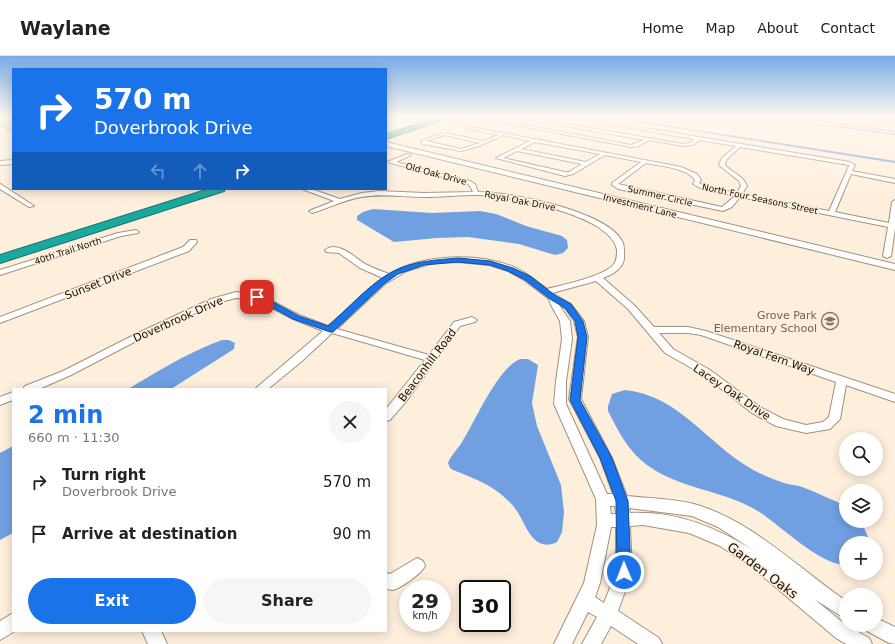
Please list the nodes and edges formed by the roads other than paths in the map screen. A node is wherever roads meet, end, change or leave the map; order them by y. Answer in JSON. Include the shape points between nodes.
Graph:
{"nodes":[{"id":1,"x":387,"y":144,"type":"edge"},
{"id":2,"x":431,"y":144,"type":"edge"},
{"id":3,"x":477,"y":144,"type":"edge"},
{"id":4,"x":526,"y":144,"type":"edge"},
{"id":5,"x":557,"y":144,"type":"edge"},
{"id":6,"x":622,"y":144,"type":"edge"},
{"id":7,"x":638,"y":144,"type":"edge"},
{"id":8,"x":737,"y":144,"type":"edge"},
{"id":9,"x":740,"y":145,"type":"junction"},
{"id":10,"x":516,"y":149,"type":"junction"},
{"id":11,"x":407,"y":152,"type":"junction"},
{"id":12,"x":604,"y":154,"type":"junction"},
{"id":13,"x":12,"y":162,"type":"edge"},
{"id":14,"x":644,"y":162,"type":"junction"},
{"id":15,"x":388,"y":163,"type":"edge"},
{"id":16,"x":587,"y":164,"type":"junction"},
{"id":17,"x":12,"y":165,"type":"edge"},
{"id":18,"x":0,"y":166,"type":"edge"},
{"id":19,"x":849,"y":172,"type":"junction"},
{"id":20,"x":895,"y":180,"type":"edge"},
{"id":21,"x":0,"y":186,"type":"edge"},
{"id":22,"x":188,"y":190,"type":"edge"},
{"id":23,"x":217,"y":190,"type":"edge"},
{"id":24,"x":311,"y":190,"type":"edge"},
{"id":25,"x":476,"y":193,"type":"junction"},
{"id":26,"x":738,"y":196,"type":"junction"},
{"id":27,"x":338,"y":200,"type":"junction"},
{"id":28,"x":895,"y":202,"type":"edge"},
{"id":29,"x":31,"y":206,"type":"dead end"},
{"id":30,"x":312,"y":211,"type":"dead end"},
{"id":31,"x":831,"y":214,"type":"junction"},
{"id":32,"x":893,"y":227,"type":"edge"},
{"id":33,"x":136,"y":232,"type":"dead end"},
{"id":34,"x":20,"y":240,"type":"dead end"},
{"id":35,"x":193,"y":242,"type":"dead end"},
{"id":36,"x":329,"y":250,"type":"dead end"},
{"id":37,"x":887,"y":256,"type":"dead end"},
{"id":38,"x":0,"y":259,"type":"edge"},
{"id":39,"x":895,"y":267,"type":"edge"},
{"id":40,"x":0,"y":274,"type":"edge"},
{"id":41,"x":388,"y":277,"type":"junction"},
{"id":42,"x":596,"y":277,"type":"junction"},
{"id":43,"x":550,"y":295,"type":"junction"},
{"id":44,"x":0,"y":320,"type":"edge"},
{"id":45,"x":472,"y":320,"type":"dead end"},
{"id":46,"x":330,"y":330,"type":"junction"},
{"id":47,"x":650,"y":330,"type":"junction"},
{"id":48,"x":432,"y":359,"type":"junction"},
{"id":49,"x":842,"y":380,"type":"junction"},
{"id":50,"x":31,"y":388,"type":"edge"},
{"id":51,"x":262,"y":388,"type":"edge"},
{"id":52,"x":12,"y":396,"type":"edge"},
{"id":53,"x":895,"y":398,"type":"edge"},
{"id":54,"x":0,"y":401,"type":"edge"},
{"id":55,"x":387,"y":416,"type":"edge"},
{"id":56,"x":603,"y":499,"type":"junction"},
{"id":57,"x":622,"y":501,"type":"junction"},
{"id":58,"x":623,"y":520,"type":"junction"},
{"id":59,"x":604,"y":521,"type":"junction"},
{"id":60,"x":417,"y":566,"type":"dead end"},
{"id":61,"x":387,"y":581,"type":"edge"},
{"id":62,"x":585,"y":601,"type":"junction"},
{"id":63,"x":839,"y":606,"type":"edge"},
{"id":64,"x":608,"y":614,"type":"junction"},
{"id":65,"x":12,"y":623,"type":"edge"},
{"id":66,"x":883,"y":630,"type":"edge"},
{"id":67,"x":0,"y":631,"type":"edge"},
{"id":68,"x":152,"y":632,"type":"edge"},
{"id":69,"x":895,"y":637,"type":"edge"},
{"id":70,"x":158,"y":644,"type":"edge"},
{"id":71,"x":563,"y":644,"type":"edge"},
{"id":72,"x":591,"y":644,"type":"edge"},
{"id":73,"x":652,"y":644,"type":"edge"},
{"id":74,"x":863,"y":644,"type":"edge"}],
"edges":[{"from":1,"to":11,"type":"street","name":"Investment Lane"},
{"from":2,"to":3,"type":"street","via":[[458,150]]},
{"from":4,"to":10,"type":"street"},
{"from":5,"to":12,"type":"street","name":"North Four Seasons Street"},
{"from":6,"to":7,"type":"street"},
{"from":8,"to":9,"type":"street"},
{"from":9,"to":19,"type":"street","via":[[850,164],[852,165]]},
{"from":9,"to":26,"type":"street","via":[[722,164],[744,184]]},
{"from":10,"to":16,"type":"street"},
{"from":10,"to":16,"type":"street","via":[[498,158],[565,174]]},
{"from":11,"to":15,"type":"street"},
{"from":11,"to":39,"type":"street","name":"Investment Lane"},
{"from":12,"to":14,"type":"street","name":"North Four Seasons Street"},
{"from":12,"to":16,"type":"street"},
{"from":13,"to":18,"type":"street"},
{"from":14,"to":26,"type":"street","name":"North Four Seasons Street","via":[[688,171],[695,175],[698,180],[696,184],[699,186]]},
{"from":14,"to":26,"type":"street","name":"Summer Circle","via":[[614,184],[719,209],[727,208]]},
{"from":15,"to":25,"type":"street","name":"Old Oak Drive","via":[[468,182]]},
{"from":17,"to":18,"type":"street"},
{"from":19,"to":20,"type":"street"},
{"from":19,"to":31,"type":"street"},
{"from":21,"to":29,"type":"street"},
{"from":22,"to":34,"type":"highway"},
{"from":23,"to":38,"type":"highway"},
{"from":24,"to":27,"type":"street"},
{"from":25,"to":27,"type":"street","name":"Royal Oak Drive","via":[[371,194]]},
{"from":25,"to":42,"type":"street","name":"Royal Oak Drive","via":[[558,208],[589,219],[610,232],[621,245],[620,261],[611,271]]},
{"from":26,"to":31,"type":"street","name":"North Four Seasons Street"},
{"from":27,"to":30,"type":"street","name":"Royal Oak Drive"},
{"from":28,"to":32,"type":"street"},
{"from":31,"to":32,"type":"street","name":"North Four Seasons Street"},
{"from":32,"to":37,"type":"street"},
{"from":33,"to":40,"type":"street","name":"40th Trail North","via":[[120,234]]},
{"from":35,"to":44,"type":"street","name":"Sunset Drive","via":[[186,249]]},
{"from":36,"to":41,"type":"street","via":[[341,251],[363,266]]},
{"from":41,"to":43,"type":"street","via":[[423,263],[469,260],[511,270]]},
{"from":41,"to":46,"type":"street"},
{"from":42,"to":43,"type":"street","name":"Royal Oak Drive"},
{"from":42,"to":47,"type":"street","name":"Lacey Oak Drive","via":[[631,307]]},
{"from":43,"to":56,"type":"street","via":[[565,321],[567,339],[560,404]]},
{"from":43,"to":57,"type":"street","via":[[568,306],[579,321],[583,337],[575,400],[606,458]]},
{"from":45,"to":48,"type":"street","name":"Beaconhill Road","via":[[457,324]]},
{"from":46,"to":48,"type":"street","name":"Doverbrook Drive"},
{"from":46,"to":50,"type":"street","name":"Doverbrook Drive","via":[[296,317],[257,297],[231,296],[214,301]]},
{"from":46,"to":51,"type":"street"},
{"from":47,"to":49,"type":"street","name":"Royal Fern Way","via":[[688,330],[703,333]]},
{"from":47,"to":49,"type":"street","name":"Lacey Oak Drive","via":[[674,355],[719,380],[756,410],[789,426],[813,429],[831,422],[834,419]]},
{"from":48,"to":55,"type":"street","name":"Beaconhill Road"},
{"from":49,"to":53,"type":"street","name":"Royal Fern Way"},
{"from":52,"to":54,"type":"street"},
{"from":56,"to":57,"type":"street","name":"Garden Oaks"},
{"from":56,"to":59,"type":"street"},
{"from":57,"to":58,"type":"street"},
{"from":57,"to":63,"type":"street","name":"Garden Oaks","via":[[693,510],[723,522],[770,553]]},
{"from":58,"to":59,"type":"street","name":"Garden Oaks"},
{"from":58,"to":64,"type":"street","via":[[624,572]]},
{"from":58,"to":74,"type":"street","name":"Garden Oaks","via":[[643,519],[689,526],[725,541],[753,559],[842,632]]},
{"from":59,"to":62,"type":"street","via":[[592,583]]},
{"from":60,"to":61,"type":"street","via":[[392,582]]},
{"from":62,"to":64,"type":"street"},
{"from":62,"to":71,"type":"street"},
{"from":64,"to":72,"type":"street"},
{"from":64,"to":73,"type":"street"},
{"from":65,"to":67,"type":"street"},
{"from":66,"to":69,"type":"street"},
{"from":68,"to":70,"type":"street"}]}
